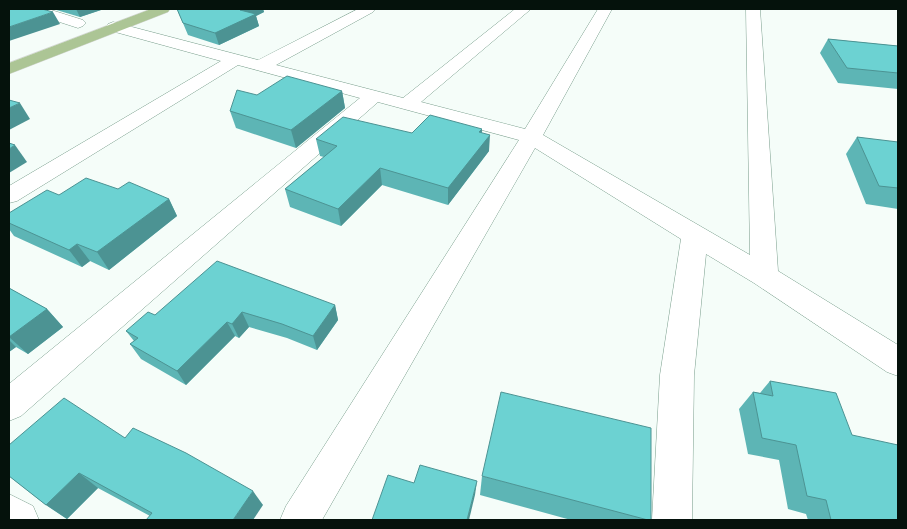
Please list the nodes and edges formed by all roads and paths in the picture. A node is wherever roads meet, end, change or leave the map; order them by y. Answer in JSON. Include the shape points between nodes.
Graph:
{"nodes":[{"id":1,"x":34,"y":9,"type":"edge"},
{"id":2,"x":163,"y":9,"type":"edge"},
{"id":3,"x":368,"y":9,"type":"edge"},
{"id":4,"x":524,"y":9,"type":"edge"},
{"id":5,"x":605,"y":9,"type":"edge"},
{"id":6,"x":753,"y":9,"type":"edge"},
{"id":7,"x":104,"y":22,"type":"junction"},
{"id":8,"x":78,"y":23,"type":"junction"},
{"id":9,"x":52,"y":33,"type":"dead end"},
{"id":10,"x":236,"y":58,"type":"junction"},
{"id":11,"x":262,"y":65,"type":"junction"},
{"id":12,"x":9,"y":69,"type":"edge"},
{"id":13,"x":375,"y":95,"type":"junction"},
{"id":14,"x":407,"y":104,"type":"junction"},
{"id":15,"x":531,"y":137,"type":"junction"},
{"id":16,"x":9,"y":196,"type":"edge"},
{"id":17,"x":695,"y":234,"type":"junction"},
{"id":18,"x":764,"y":276,"type":"junction"},
{"id":19,"x":898,"y":362,"type":"edge"},
{"id":20,"x":9,"y":405,"type":"edge"},
{"id":21,"x":9,"y":514,"type":"edge"},
{"id":22,"x":19,"y":520,"type":"edge"},
{"id":23,"x":300,"y":520,"type":"edge"},
{"id":24,"x":672,"y":520,"type":"edge"}],
"edges":[{"from":1,"to":8,"type":"street"},
{"from":2,"to":7,"type":"main road"},
{"from":3,"to":11,"type":"street"},
{"from":4,"to":14,"type":"street"},
{"from":5,"to":15,"type":"street"},
{"from":6,"to":18,"type":"street"},
{"from":7,"to":8,"type":"main road"},
{"from":7,"to":10,"type":"street"},
{"from":7,"to":12,"type":"main road"},
{"from":8,"to":9,"type":"main road"},
{"from":10,"to":11,"type":"street"},
{"from":10,"to":16,"type":"street"},
{"from":11,"to":13,"type":"street"},
{"from":13,"to":14,"type":"street"},
{"from":13,"to":20,"type":"street"},
{"from":14,"to":15,"type":"street"},
{"from":15,"to":17,"type":"street"},
{"from":15,"to":23,"type":"street"},
{"from":17,"to":18,"type":"street"},
{"from":17,"to":24,"type":"street","via":[[677,375]]},
{"from":18,"to":19,"type":"street"},
{"from":21,"to":22,"type":"street"}]}
